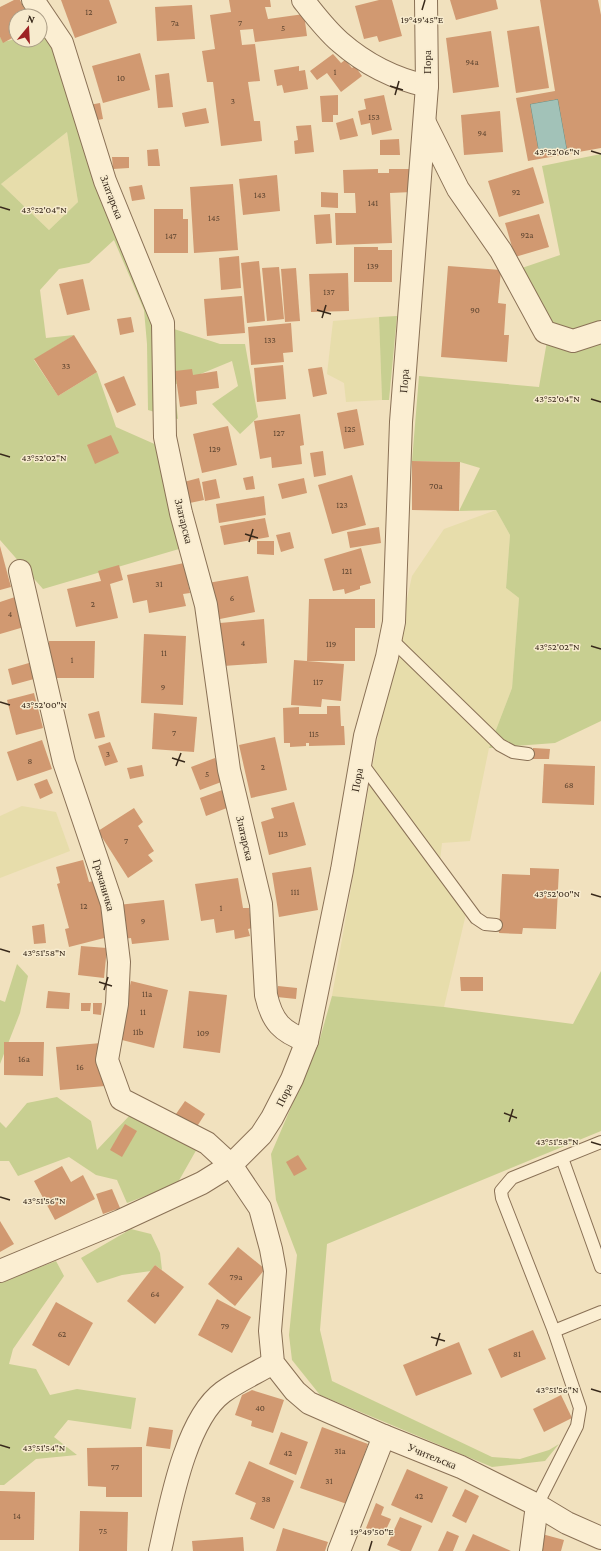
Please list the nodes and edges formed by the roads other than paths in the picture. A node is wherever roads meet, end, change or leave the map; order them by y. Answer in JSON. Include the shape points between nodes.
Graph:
{"nodes":[{"id":1,"x":33,"y":0,"type":"edge"},
{"id":2,"x":302,"y":0,"type":"edge"},
{"id":3,"x":426,"y":0,"type":"edge"},
{"id":4,"x":427,"y":86,"type":"junction"},
{"id":5,"x":425,"y":123,"type":"junction"},
{"id":6,"x":601,"y":332,"type":"edge"},
{"id":7,"x":20,"y":571,"type":"dead end"},
{"id":8,"x":391,"y":639,"type":"junction"},
{"id":9,"x":528,"y":754,"type":"dead end"},
{"id":10,"x":360,"y":761,"type":"junction"},
{"id":11,"x":496,"y":925,"type":"dead end"},
{"id":12,"x":307,"y":1041,"type":"junction"},
{"id":13,"x":601,"y":1142,"type":"edge"},
{"id":14,"x":562,"y":1158,"type":"junction"},
{"id":15,"x":231,"y":1165,"type":"junction"},
{"id":16,"x":601,"y":1267,"type":"edge"},
{"id":17,"x":0,"y":1271,"type":"edge"},
{"id":18,"x":601,"y":1312,"type":"edge"},
{"id":19,"x":554,"y":1331,"type":"junction"},
{"id":20,"x":272,"y":1363,"type":"junction"},
{"id":21,"x":384,"y":1436,"type":"junction"},
{"id":22,"x":537,"y":1506,"type":"junction"},
{"id":23,"x":601,"y":1538,"type":"edge"},
{"id":24,"x":160,"y":1551,"type":"edge"},
{"id":25,"x":339,"y":1551,"type":"edge"},
{"id":26,"x":531,"y":1551,"type":"edge"}],
"edges":[{"from":1,"to":12,"type":"street","name":"Златарска","via":[[62,43],[105,181],[163,323],[165,438],[206,605],[229,770],[261,904],[266,995],[269,1009],[276,1022],[285,1031]]},
{"from":2,"to":4,"type":"street","via":[[339,41],[361,58],[410,82]]},
{"from":3,"to":4,"type":"street","name":"Пора"},
{"from":4,"to":5,"type":"street","name":"Пора"},
{"from":5,"to":6,"type":"street","name":"Пора","via":[[458,189],[501,251],[545,332],[573,341]]},
{"from":5,"to":8,"type":"street","name":"Пора","via":[[401,422],[396,601]]},
{"from":7,"to":15,"type":"street","name":"Грачаничка","via":[[64,762],[112,904],[119,962],[117,1004],[107,1060],[121,1099],[207,1143]]},
{"from":8,"to":9,"type":"lane","via":[[500,745],[513,752]]},
{"from":8,"to":10,"type":"street","name":"Пора"},
{"from":10,"to":11,"type":"lane","name":"Пора","via":[[476,918],[485,924]]},
{"from":10,"to":12,"type":"street","name":"Пора","via":[[340,878]]},
{"from":12,"to":15,"type":"street","name":"Пора","via":[[292,1080],[272,1118],[261,1135]]},
{"from":13,"to":14,"type":"lane"},
{"from":14,"to":16,"type":"lane"},
{"from":14,"to":19,"type":"lane","via":[[512,1178],[501,1191]]},
{"from":15,"to":17,"type":"street","name":"Пора","via":[[202,1183],[120,1221]]},
{"from":15,"to":20,"type":"street","via":[[260,1208],[271,1249],[275,1271],[270,1331]]},
{"from":18,"to":19,"type":"lane"},
{"from":19,"to":22,"type":"lane","via":[[578,1400],[579,1419]]},
{"from":20,"to":21,"type":"street","name":"Учитељска","via":[[294,1392],[309,1402]]},
{"from":20,"to":24,"type":"street","via":[[222,1392],[196,1426],[183,1460]]},
{"from":21,"to":22,"type":"street","name":"Учитељска","via":[[461,1467]]},
{"from":21,"to":25,"type":"street"},
{"from":22,"to":23,"type":"street","name":"Учитељска","via":[[566,1523]]},
{"from":22,"to":26,"type":"street"}]}
